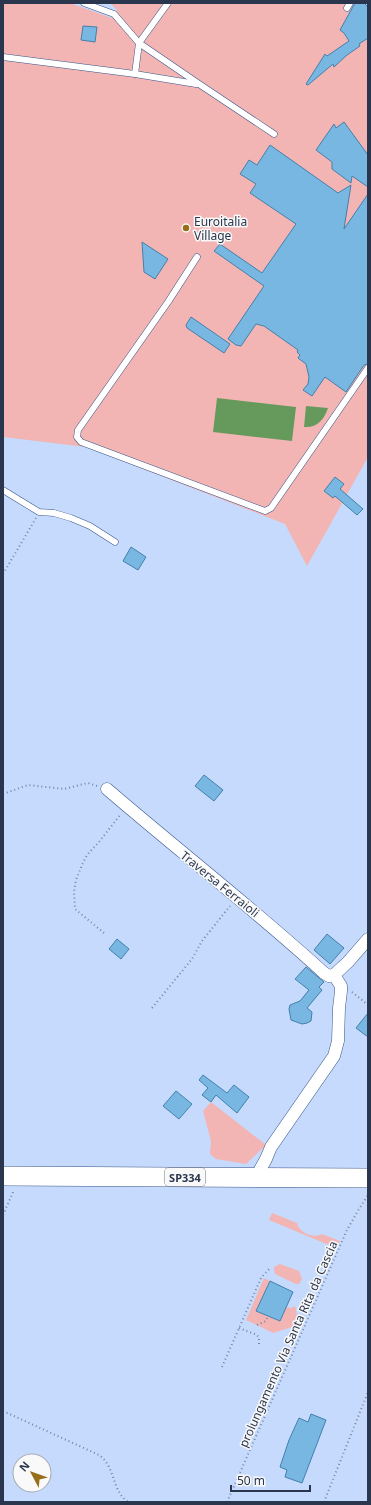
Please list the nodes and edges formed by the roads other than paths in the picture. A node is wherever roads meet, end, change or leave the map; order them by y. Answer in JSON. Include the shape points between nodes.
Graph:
{"nodes":[{"id":1,"x":84,"y":3,"type":"edge"},
{"id":2,"x":168,"y":3,"type":"edge"},
{"id":3,"x":140,"y":43,"type":"junction"},
{"id":4,"x":3,"y":57,"type":"edge"},
{"id":5,"x":135,"y":74,"type":"junction"},
{"id":6,"x":199,"y":84,"type":"junction"},
{"id":7,"x":274,"y":134,"type":"dead end"},
{"id":8,"x":197,"y":256,"type":"dead end"},
{"id":9,"x":368,"y":368,"type":"edge"},
{"id":10,"x":3,"y":490,"type":"edge"},
{"id":11,"x":115,"y":542,"type":"dead end"},
{"id":12,"x":107,"y":789,"type":"road end"},
{"id":13,"x":368,"y":939,"type":"edge"},
{"id":14,"x":334,"y":975,"type":"junction"},
{"id":15,"x":12,"y":1176,"type":"edge"},
{"id":16,"x":256,"y":1177,"type":"junction"},
{"id":17,"x":368,"y":1178,"type":"edge"}],
"edges":[{"from":1,"to":3,"type":"lane","via":[[114,14]]},
{"from":2,"to":3,"type":"lane"},
{"from":3,"to":5,"type":"lane"},
{"from":3,"to":6,"type":"lane"},
{"from":4,"to":5,"type":"lane"},
{"from":5,"to":6,"type":"lane"},
{"from":6,"to":7,"type":"lane"},
{"from":8,"to":9,"type":"lane","via":[[168,302],[78,430],[76,437],[81,442],[265,511],[271,508]]},
{"from":10,"to":11,"type":"lane","via":[[39,512],[71,518],[90,526]]},
{"from":12,"to":14,"type":"street","name":"Traversa Ferraioli","via":[[278,931],[324,973]]},
{"from":13,"to":14,"type":"street"},
{"from":14,"to":16,"type":"street","via":[[341,986],[338,1040],[334,1056],[271,1147]]},
{"from":15,"to":16,"type":"main road","number":"SP334"},
{"from":16,"to":17,"type":"main road","number":"SP334"}]}
